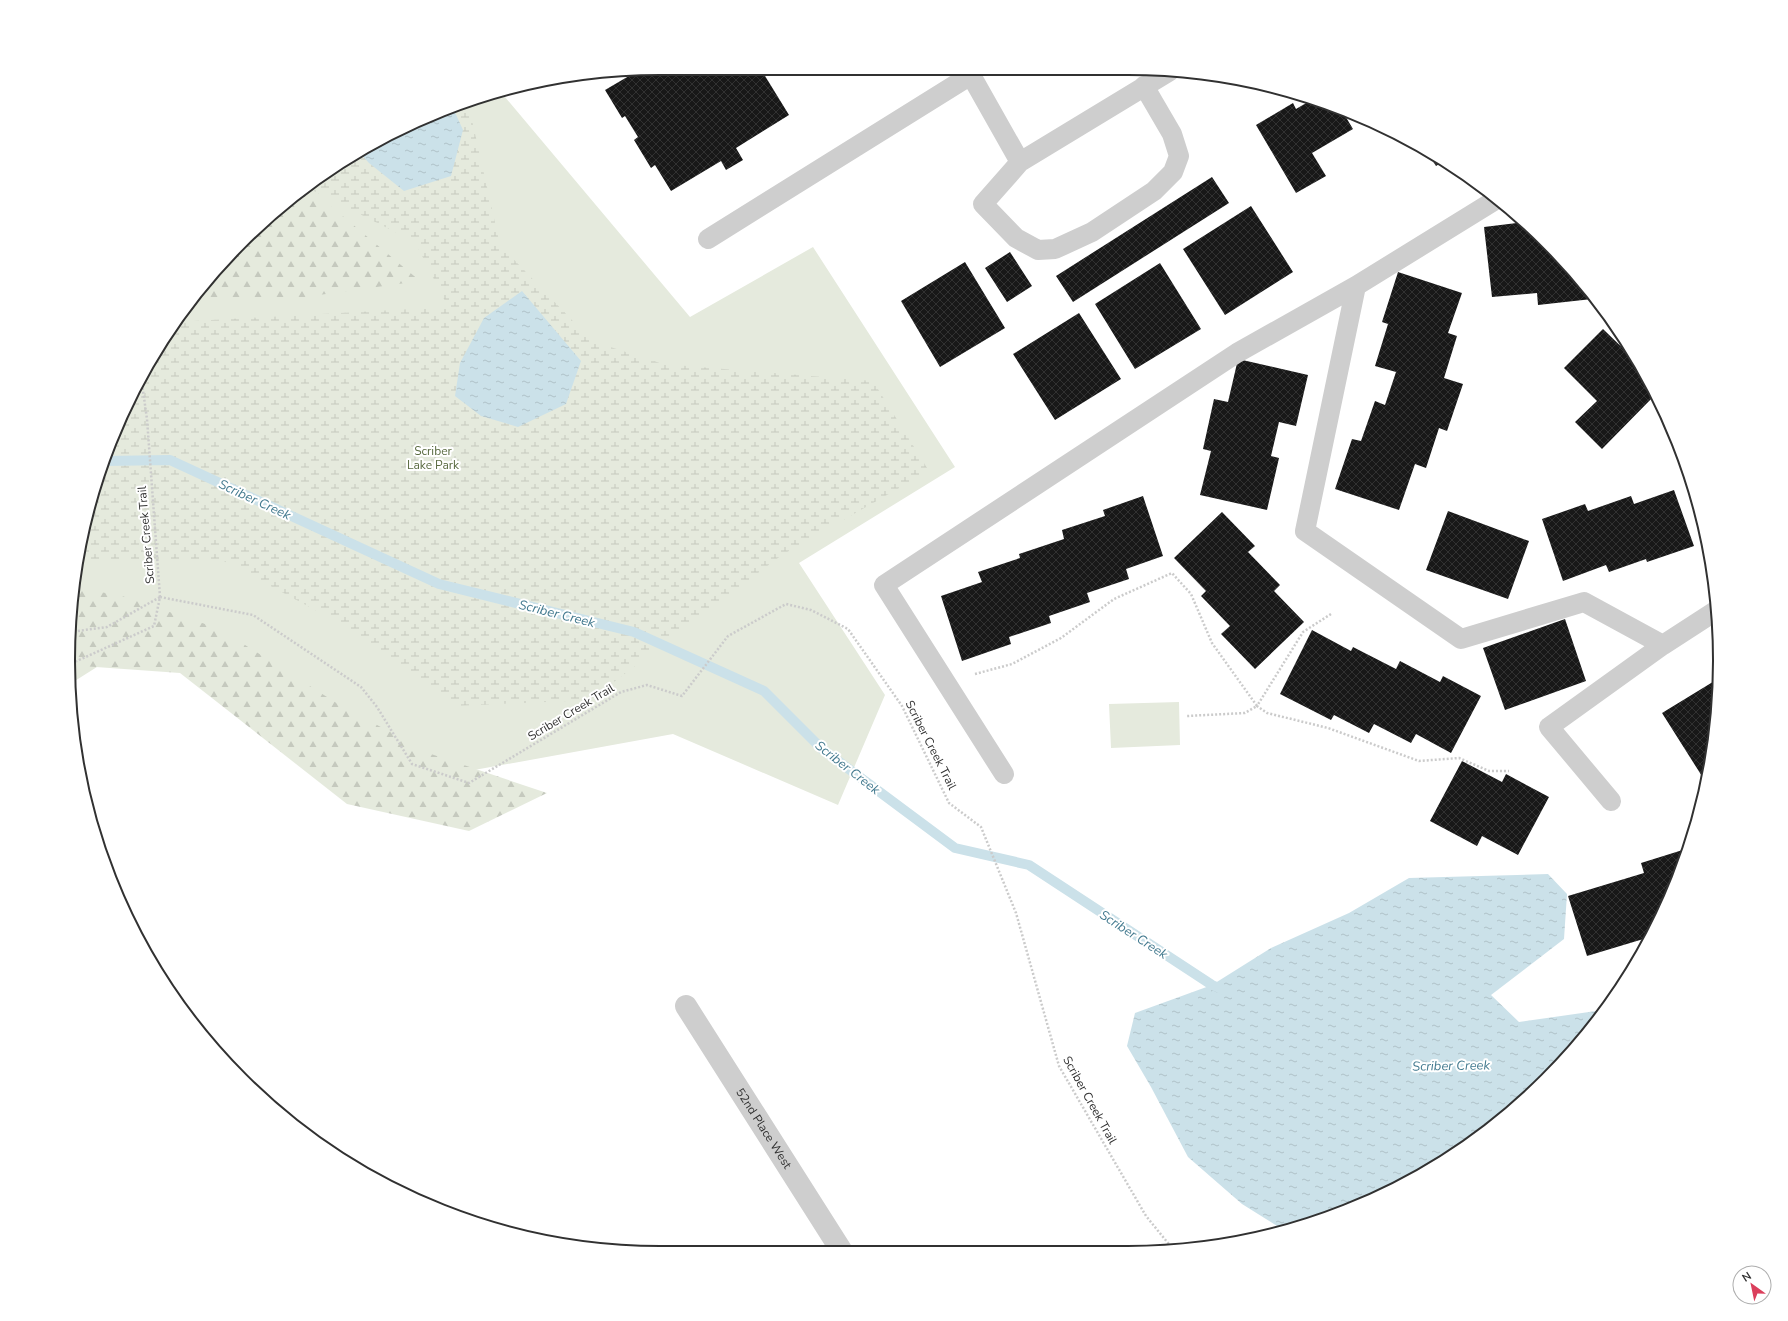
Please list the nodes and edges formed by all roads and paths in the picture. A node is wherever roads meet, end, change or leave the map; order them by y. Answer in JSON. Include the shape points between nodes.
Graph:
{"nodes":[{"id":1,"x":964,"y":75,"type":"edge"},
{"id":2,"x":971,"y":75,"type":"edge"},
{"id":3,"x":1162,"y":76,"type":"edge"},
{"id":4,"x":1144,"y":86,"type":"junction"},
{"id":5,"x":1020,"y":162,"type":"junction"},
{"id":6,"x":1492,"y":202,"type":"edge"},
{"id":7,"x":708,"y":238,"type":"dead end"},
{"id":8,"x":1356,"y":286,"type":"junction"},
{"id":9,"x":142,"y":388,"type":"edge"},
{"id":10,"x":160,"y":597,"type":"junction"},
{"id":11,"x":1331,"y":614,"type":"dead end"},
{"id":12,"x":1711,"y":614,"type":"edge"},
{"id":13,"x":76,"y":631,"type":"edge"},
{"id":14,"x":1663,"y":645,"type":"junction"},
{"id":15,"x":75,"y":662,"type":"edge"},
{"id":16,"x":946,"y":683,"type":"junction"},
{"id":17,"x":1256,"y":706,"type":"junction"},
{"id":18,"x":1188,"y":716,"type":"dead end"},
{"id":19,"x":1509,"y":771,"type":"dead end"},
{"id":20,"x":1004,"y":774,"type":"dead end"},
{"id":21,"x":1611,"y":801,"type":"dead end"},
{"id":22,"x":686,"y":1006,"type":"dead end"},
{"id":23,"x":1169,"y":1245,"type":"edge"},
{"id":24,"x":838,"y":1246,"type":"edge"}],
"edges":[{"from":1,"to":7,"type":"lane"},
{"from":2,"to":5,"type":"lane"},
{"from":3,"to":4,"type":"lane"},
{"from":4,"to":5,"type":"lane"},
{"from":4,"to":5,"type":"lane","via":[[1172,134],[1178,156],[1173,172],[1154,191],[1092,232],[1055,249],[1038,250],[1016,238],[983,204]]},
{"from":6,"to":8,"type":"lane"},
{"from":8,"to":14,"type":"lane","via":[[1306,531],[1461,639],[1584,602]]},
{"from":8,"to":16,"type":"lane","via":[[1237,353],[884,585]]},
{"from":9,"to":10,"type":"path","name":"Scriber Creek Trail"},
{"from":10,"to":13,"type":"path","via":[[107,627]]},
{"from":10,"to":15,"type":"path","via":[[154,626]]},
{"from":10,"to":23,"type":"path","name":"Scriber Creek Trail","via":[[253,615],[360,687],[377,707],[412,764],[469,783],[622,692],[647,685],[682,696],[728,636],[786,604],[811,610],[848,629],[902,706],[950,803],[981,827],[1016,913],[1059,1066],[1146,1216]]},
{"from":11,"to":17,"type":"path","via":[[1304,632]]},
{"from":12,"to":14,"type":"lane"},
{"from":14,"to":21,"type":"lane","via":[[1549,727]]},
{"from":16,"to":17,"type":"path","via":[[1012,664],[1061,638],[1114,599],[1172,573],[1191,594],[1212,643]]},
{"from":16,"to":20,"type":"lane"},
{"from":17,"to":18,"type":"path","via":[[1246,713]]},
{"from":17,"to":19,"type":"path","via":[[1267,713],[1328,728],[1419,761],[1459,758],[1489,771]]},
{"from":22,"to":24,"type":"street","name":"52nd Place West"}]}
